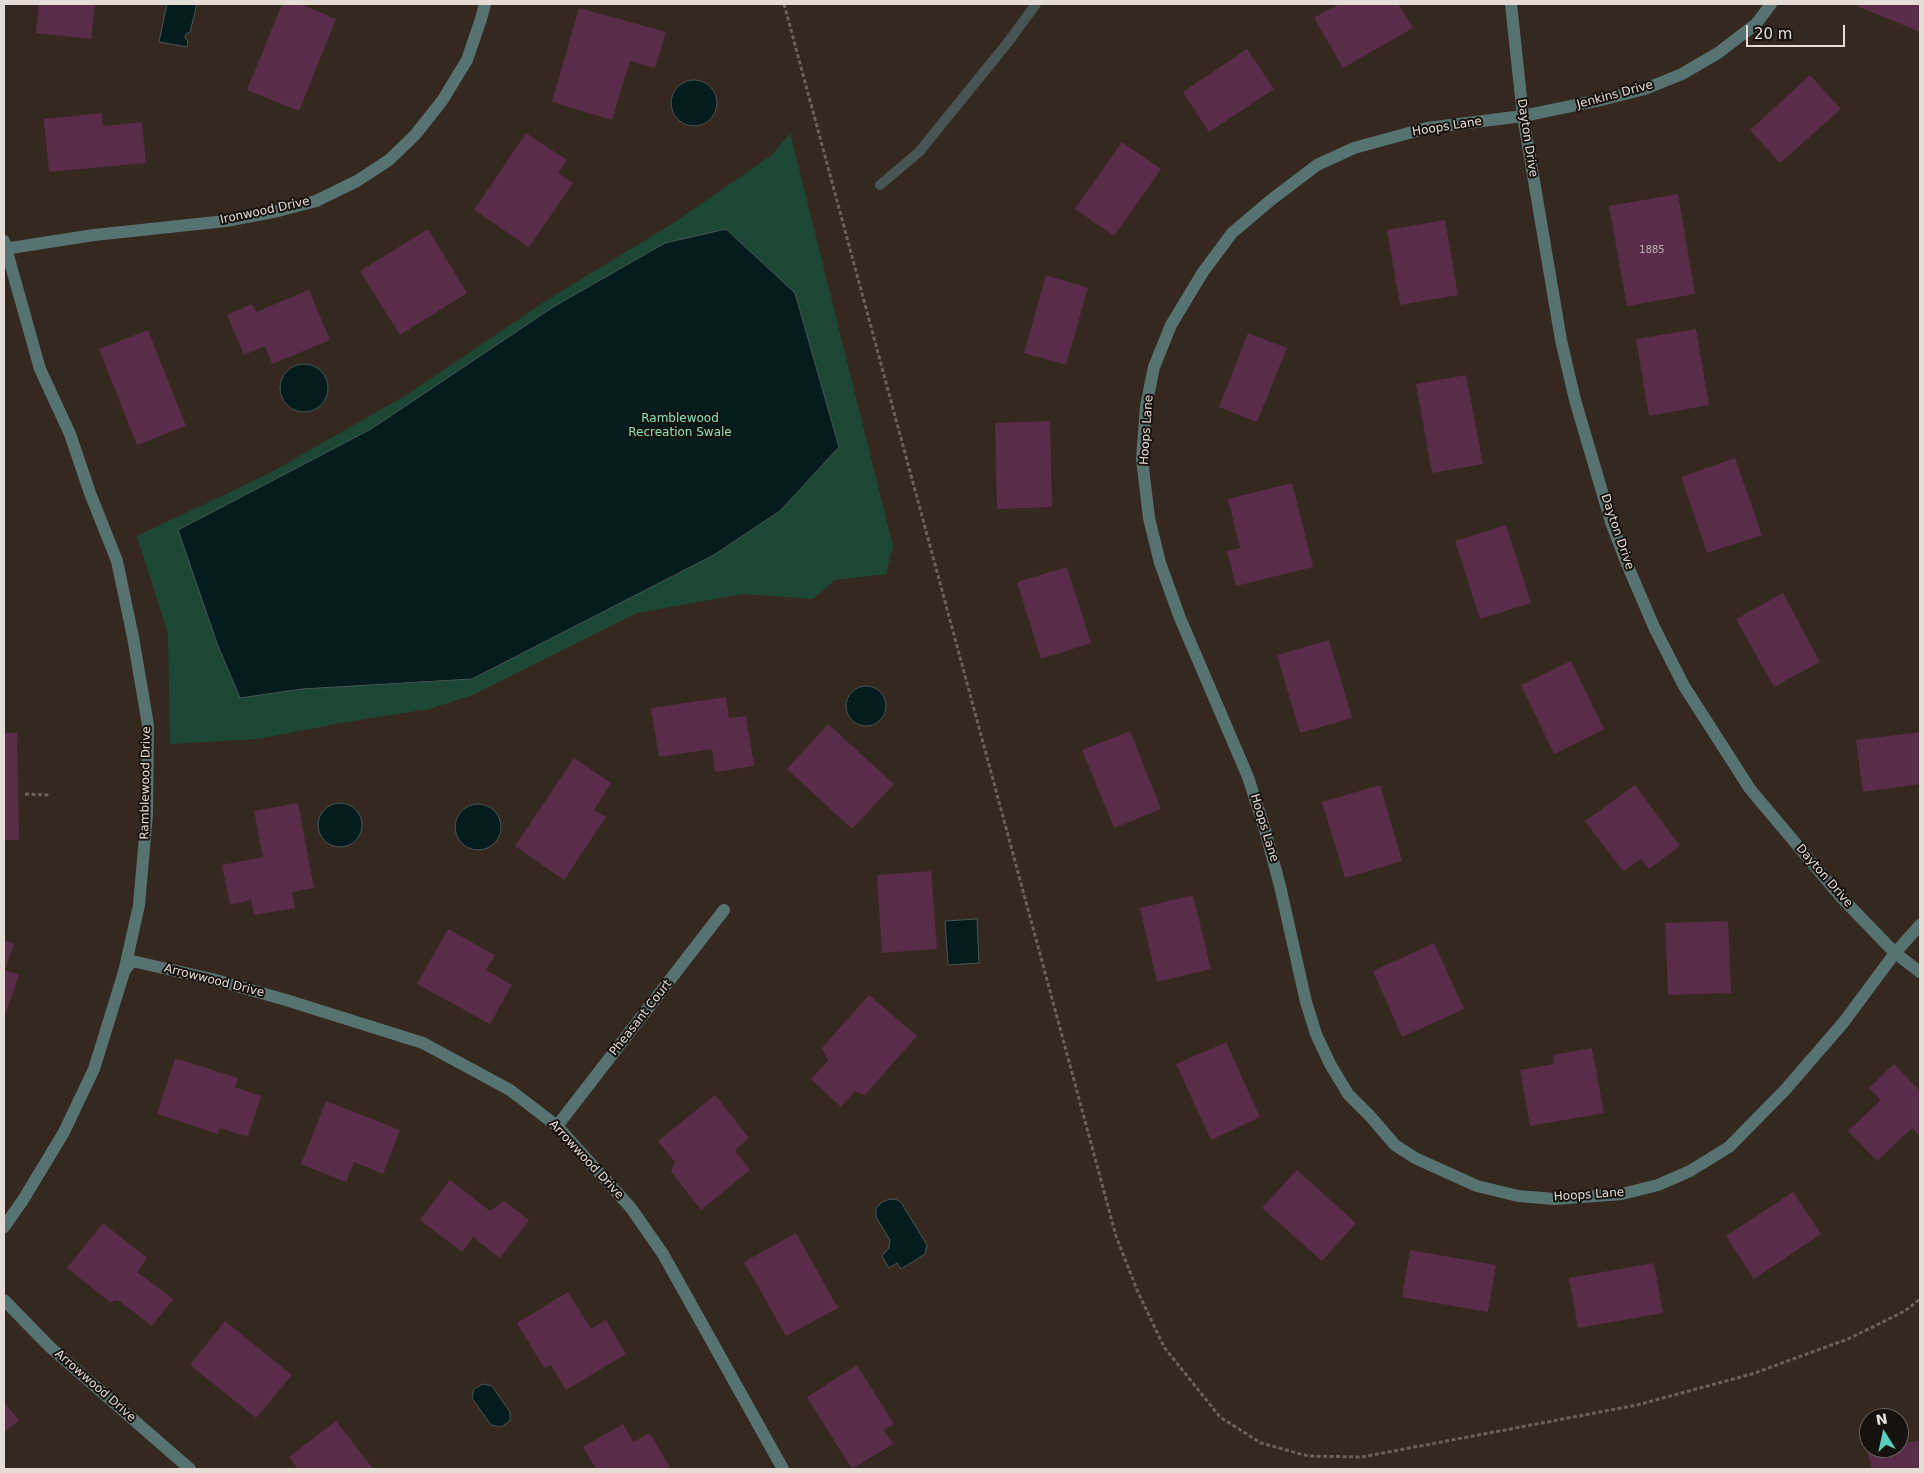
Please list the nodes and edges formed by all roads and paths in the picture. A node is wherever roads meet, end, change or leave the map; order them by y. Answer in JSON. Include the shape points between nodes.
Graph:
{"nodes":[{"id":1,"x":485,"y":4,"type":"edge"},
{"id":2,"x":784,"y":4,"type":"edge"},
{"id":3,"x":1511,"y":4,"type":"edge"},
{"id":4,"x":1771,"y":4,"type":"edge"},
{"id":5,"x":1523,"y":116,"type":"junction"},
{"id":6,"x":4,"y":246,"type":"edge"},
{"id":7,"x":25,"y":794,"type":"dead end"},
{"id":8,"x":51,"y":795,"type":"dead end"},
{"id":9,"x":724,"y":910,"type":"dead end"},
{"id":10,"x":1920,"y":925,"type":"edge"},
{"id":11,"x":1895,"y":953,"type":"junction"},
{"id":12,"x":124,"y":972,"type":"junction"},
{"id":13,"x":1920,"y":972,"type":"edge"},
{"id":14,"x":557,"y":1126,"type":"junction"},
{"id":15,"x":4,"y":1227,"type":"edge"},
{"id":16,"x":1920,"y":1299,"type":"edge"},
{"id":17,"x":4,"y":1300,"type":"edge"},
{"id":18,"x":190,"y":1469,"type":"edge"},
{"id":19,"x":783,"y":1469,"type":"edge"}],
"edges":[{"from":1,"to":6,"type":"street","name":"Ironwood Drive","via":[[467,60],[442,101],[415,135],[389,160],[357,181],[316,201],[235,219]]},
{"from":2,"to":16,"type":"path","via":[[1116,1236],[1136,1290],[1164,1347],[1220,1417],[1262,1442],[1308,1456],[1362,1457],[1637,1405],[1752,1374],[1848,1339],[1905,1311]]},
{"from":3,"to":5,"type":"street","name":"Dayton Drive"},
{"from":4,"to":5,"type":"street","name":"Jenkins Drive","via":[[1756,24],[1718,53],[1682,74],[1605,100]]},
{"from":5,"to":11,"type":"street","name":"Dayton Drive","via":[[1561,340],[1575,400],[1611,522],[1654,627],[1684,686],[1750,789],[1840,896]]},
{"from":5,"to":11,"type":"street","name":"Hoops Lane","via":[[1427,128],[1354,148],[1317,165],[1232,233],[1203,272],[1171,325],[1154,367],[1146,406],[1142,459],[1149,518],[1160,563],[1180,618],[1248,777],[1266,830],[1316,1034],[1348,1094],[1395,1145],[1415,1158],[1477,1186],[1518,1196],[1556,1199],[1622,1194],[1658,1185],[1690,1171],[1729,1147],[1785,1090],[1843,1023]]},
{"from":6,"to":12,"type":"street","name":"Ramblewood Drive","via":[[40,369],[70,434],[117,561],[148,726],[147,814],[140,905]]},
{"from":7,"to":8,"type":"path"},
{"from":9,"to":14,"type":"street","name":"Pheasant Court"},
{"from":10,"to":11,"type":"street"},
{"from":11,"to":13,"type":"street","name":"Dayton Drive"},
{"from":12,"to":14,"type":"street","name":"Arrowwood Drive","via":[[132,961],[212,979],[423,1043],[510,1090]]},
{"from":12,"to":15,"type":"street","name":"Ramblewood Drive","via":[[94,1069],[64,1132]]},
{"from":14,"to":19,"type":"street","name":"Arrowwood Drive","via":[[631,1208],[663,1254]]},
{"from":17,"to":18,"type":"street","name":"Arrowwood Drive","via":[[50,1347]]}]}
